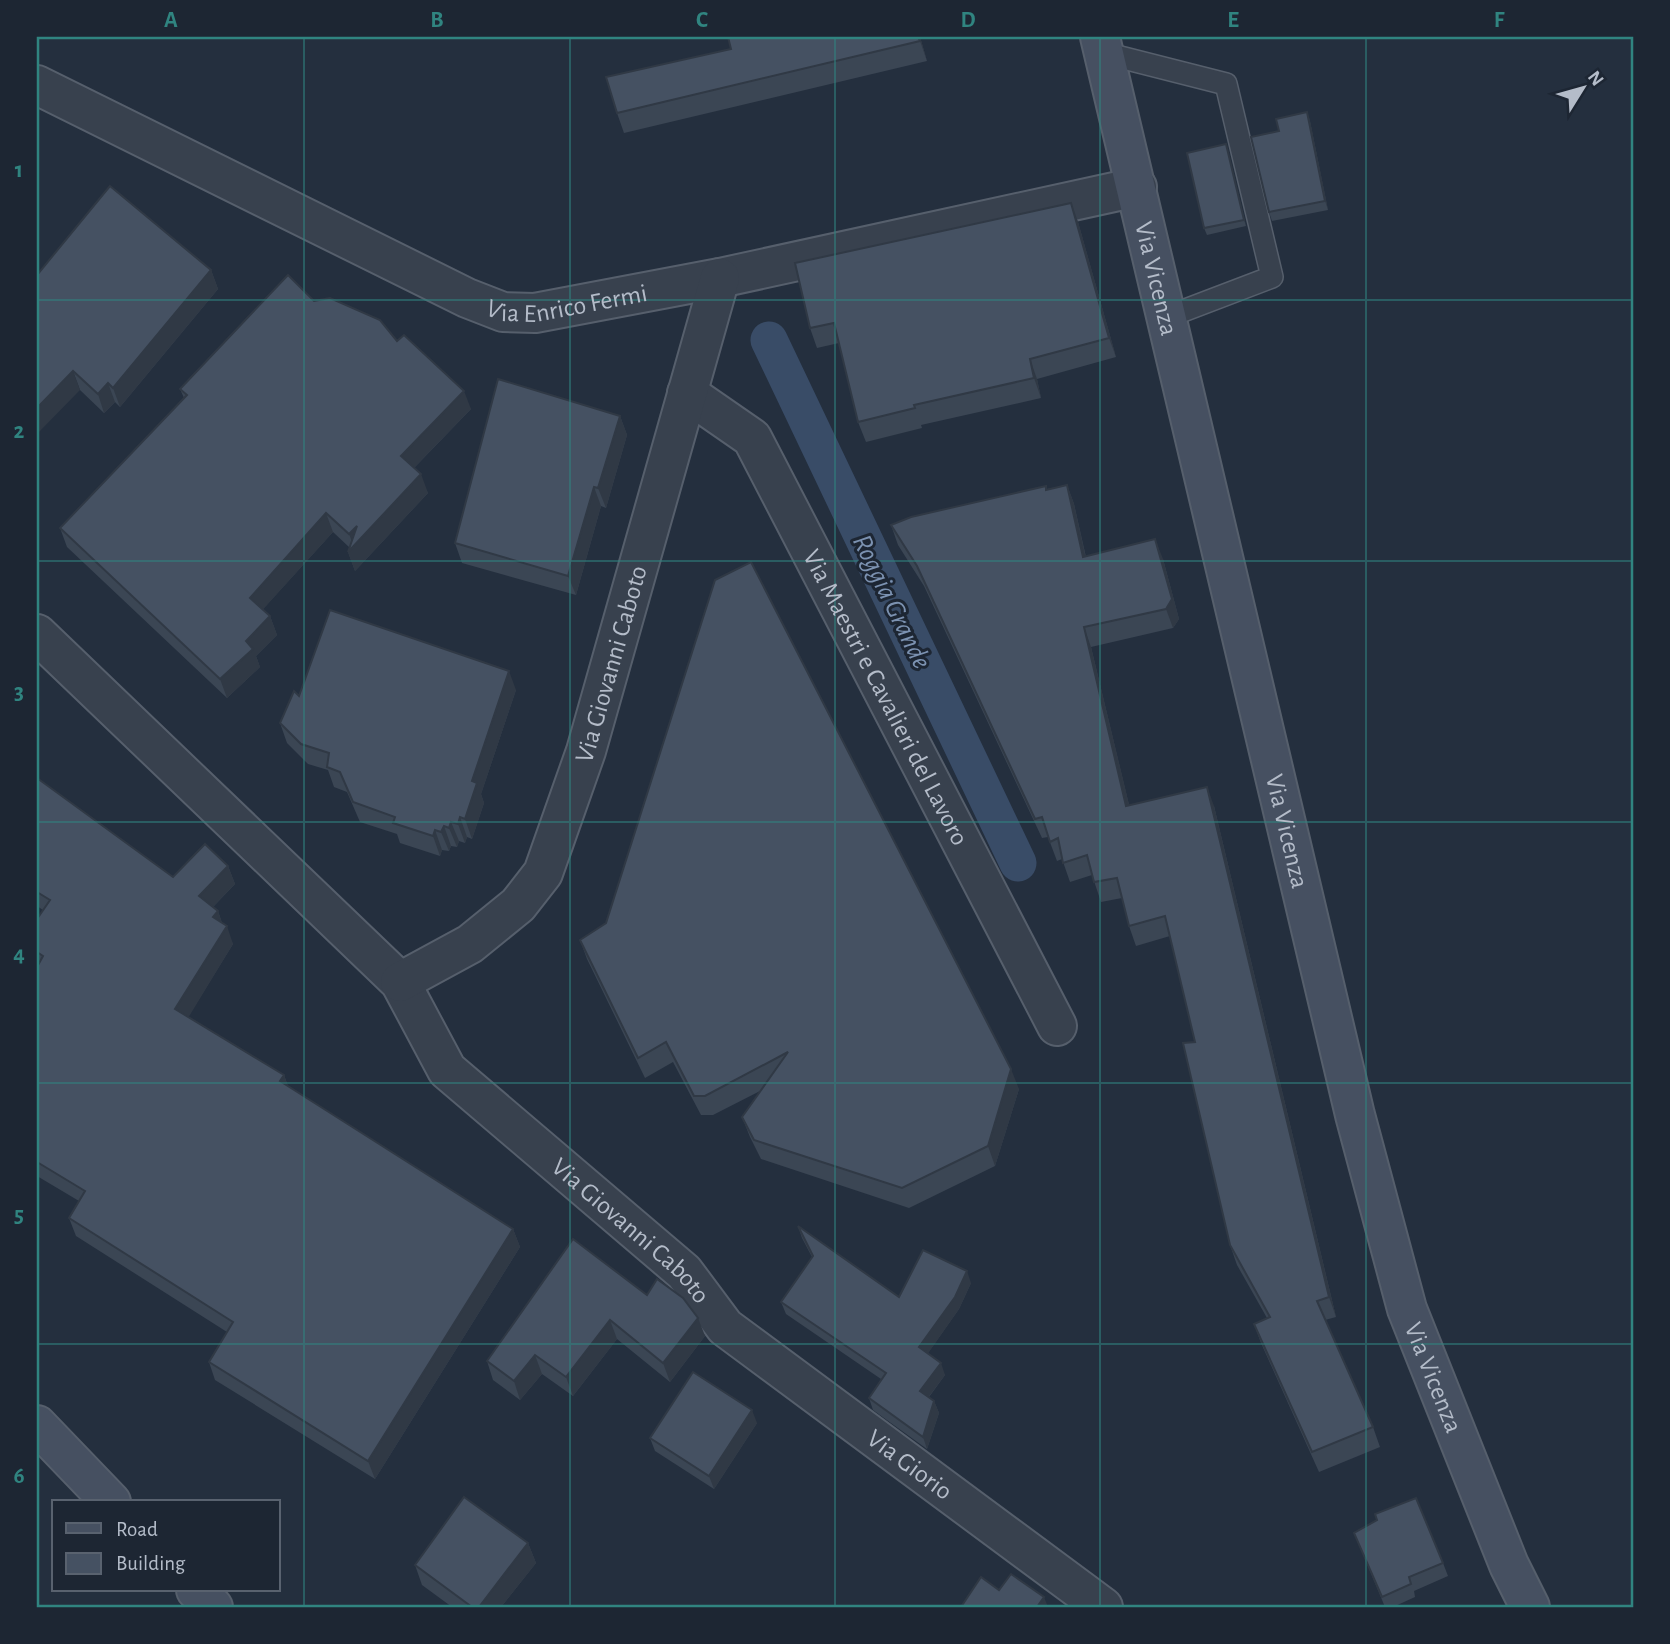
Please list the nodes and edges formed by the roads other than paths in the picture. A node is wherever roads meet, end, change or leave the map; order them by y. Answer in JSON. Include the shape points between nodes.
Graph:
{"nodes":[{"id":1,"x":1102,"y":45,"type":"edge"},
{"id":2,"x":37,"y":85,"type":"edge"},
{"id":3,"x":1137,"y":187,"type":"junction"},
{"id":4,"x":720,"y":278,"type":"junction"},
{"id":5,"x":1167,"y":317,"type":"junction"},
{"id":6,"x":687,"y":393,"type":"junction"},
{"id":7,"x":37,"y":634,"type":"edge"},
{"id":8,"x":400,"y":982,"type":"junction"},
{"id":9,"x":1057,"y":1026,"type":"dead end"},
{"id":10,"x":725,"y":1327,"type":"joint"},
{"id":11,"x":37,"y":1425,"type":"edge"},
{"id":12,"x":109,"y":1500,"type":"edge"},
{"id":13,"x":198,"y":1592,"type":"edge"},
{"id":14,"x":1095,"y":1605,"type":"edge"},
{"id":15,"x":213,"y":1607,"type":"edge"},
{"id":16,"x":1530,"y":1607,"type":"edge"}],
"edges":[{"from":1,"to":3,"type":"street","name":"Via Vicenza"},
{"from":1,"to":5,"type":"lane","via":[[1226,85],[1257,213],[1272,277]]},
{"from":2,"to":4,"type":"street","name":"Via Enrico Fermi","via":[[467,299],[503,312],[536,313]]},
{"from":3,"to":4,"type":"street","name":"Via Enrico Fermi"},
{"from":3,"to":5,"type":"street","name":"Via Vicenza"},
{"from":4,"to":6,"type":"street","name":"Via Giovanni Caboto"},
{"from":5,"to":16,"type":"street","name":"Via Vicenza","via":[[1355,1115],[1407,1309]]},
{"from":6,"to":8,"type":"street","name":"Via Giovanni Caboto","via":[[586,751],[543,873],[518,905],[470,944]]},
{"from":6,"to":9,"type":"street","name":"Via Maestri e Cavalieri del Lavoro","via":[[752,439]]},
{"from":7,"to":8,"type":"street","name":"Via Giovanni Caboto"},
{"from":8,"to":10,"type":"street","name":"Via Giovanni Caboto","via":[[447,1070],[684,1272]]},
{"from":10,"to":14,"type":"street","name":"Via Giorio"},
{"from":11,"to":12,"type":"street"},
{"from":13,"to":15,"type":"street"}]}
